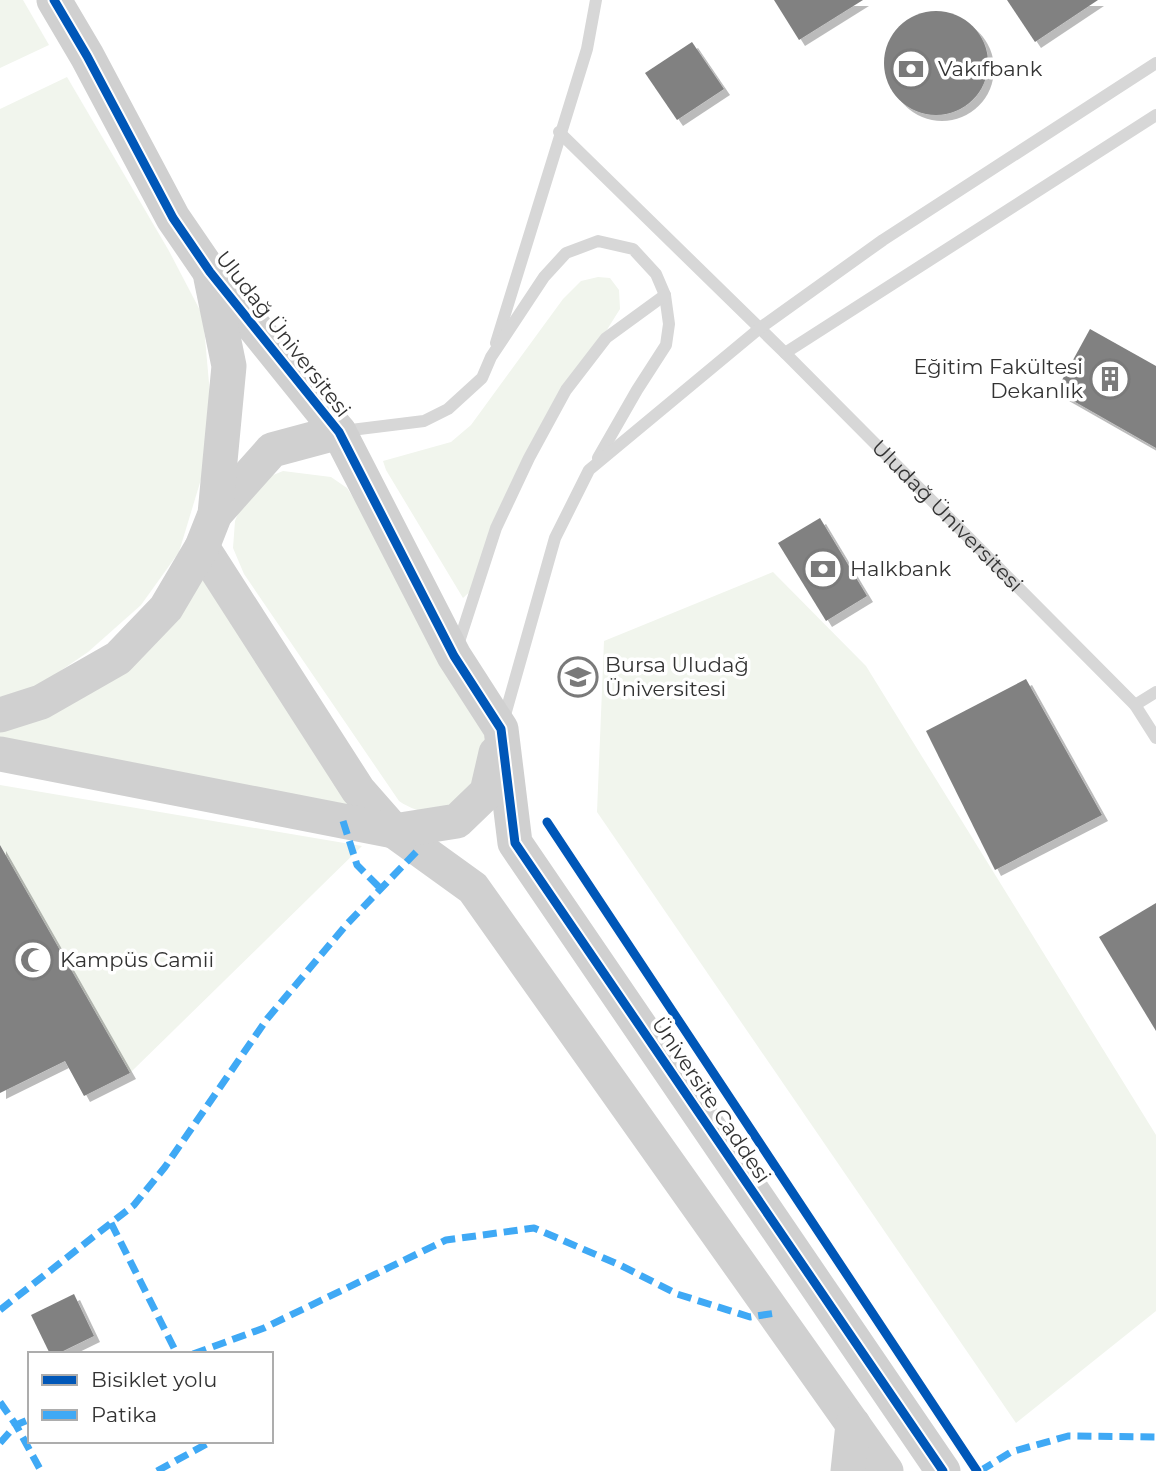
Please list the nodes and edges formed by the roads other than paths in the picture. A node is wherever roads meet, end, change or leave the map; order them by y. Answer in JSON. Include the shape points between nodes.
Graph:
{"nodes":[{"id":1,"x":54,"y":0,"type":"edge"},
{"id":2,"x":596,"y":0,"type":"edge"},
{"id":3,"x":1156,"y":64,"type":"edge"},
{"id":4,"x":1156,"y":115,"type":"edge"},
{"id":5,"x":559,"y":132,"type":"junction"},
{"id":6,"x":210,"y":272,"type":"junction"},
{"id":7,"x":665,"y":295,"type":"junction"},
{"id":8,"x":760,"y":328,"type":"junction"},
{"id":9,"x":785,"y":353,"type":"junction"},
{"id":10,"x":491,"y":357,"type":"junction"},
{"id":11,"x":339,"y":432,"type":"junction"},
{"id":12,"x":594,"y":465,"type":"junction"},
{"id":13,"x":215,"y":514,"type":"junction"},
{"id":14,"x":202,"y":547,"type":"junction"},
{"id":15,"x":454,"y":656,"type":"junction"},
{"id":16,"x":1156,"y":692,"type":"edge"},
{"id":17,"x":1135,"y":705,"type":"junction"},
{"id":18,"x":0,"y":715,"type":"edge"},
{"id":19,"x":501,"y":729,"type":"junction"},
{"id":20,"x":1156,"y":738,"type":"edge"},
{"id":21,"x":0,"y":754,"type":"edge"},
{"id":22,"x":394,"y":831,"type":"junction"},
{"id":23,"x":853,"y":1424,"type":"junction"},
{"id":24,"x":848,"y":1471,"type":"edge"},
{"id":25,"x":886,"y":1471,"type":"edge"},
{"id":26,"x":943,"y":1471,"type":"edge"}],
"edges":[{"from":1,"to":6,"type":"street","name":"Uludağ Üniversitesi","via":[[173,218]]},
{"from":2,"to":5,"type":"lane","via":[[587,49]]},
{"from":3,"to":8,"type":"lane","via":[[883,240]]},
{"from":4,"to":9,"type":"lane"},
{"from":5,"to":8,"type":"lane","name":"Uludağ Üniversitesi"},
{"from":5,"to":10,"type":"lane"},
{"from":6,"to":11,"type":"street","name":"Uludağ Üniversitesi"},
{"from":6,"to":13,"type":"street","name":"Uludağ Üniversitesi","via":[[229,366]]},
{"from":7,"to":10,"type":"lane","via":[[656,274],[633,249],[598,241],[566,253],[544,277]]},
{"from":7,"to":12,"type":"lane","via":[[666,345]]},
{"from":7,"to":15,"type":"lane","via":[[606,338],[566,390],[496,528]]},
{"from":8,"to":9,"type":"lane","name":"Uludağ Üniversitesi"},
{"from":8,"to":12,"type":"lane"},
{"from":9,"to":17,"type":"lane","name":"Uludağ Üniversitesi"},
{"from":10,"to":11,"type":"lane","via":[[482,378],[448,409],[425,421]]},
{"from":11,"to":13,"type":"street","via":[[272,450]]},
{"from":11,"to":15,"type":"street","name":"Uludağ Üniversitesi"},
{"from":12,"to":19,"type":"lane","via":[[555,538]]},
{"from":13,"to":14,"type":"street","name":"Uludağ Üniversitesi"},
{"from":14,"to":18,"type":"street","name":"Uludağ Üniversitesi","via":[[166,608],[118,658],[41,702]]},
{"from":14,"to":22,"type":"street","via":[[358,790]]},
{"from":15,"to":19,"type":"street","name":"Uludağ Üniversitesi"},
{"from":16,"to":17,"type":"lane"},
{"from":17,"to":20,"type":"lane","name":"Uludağ Üniversitesi"},
{"from":19,"to":22,"type":"street","via":[[487,792],[457,821]]},
{"from":19,"to":26,"type":"street","name":"Üniversite Caddesi","via":[[514,843]]},
{"from":21,"to":22,"type":"street"},
{"from":22,"to":23,"type":"street","via":[[473,888]]},
{"from":23,"to":24,"type":"street"},
{"from":23,"to":25,"type":"street"}]}
